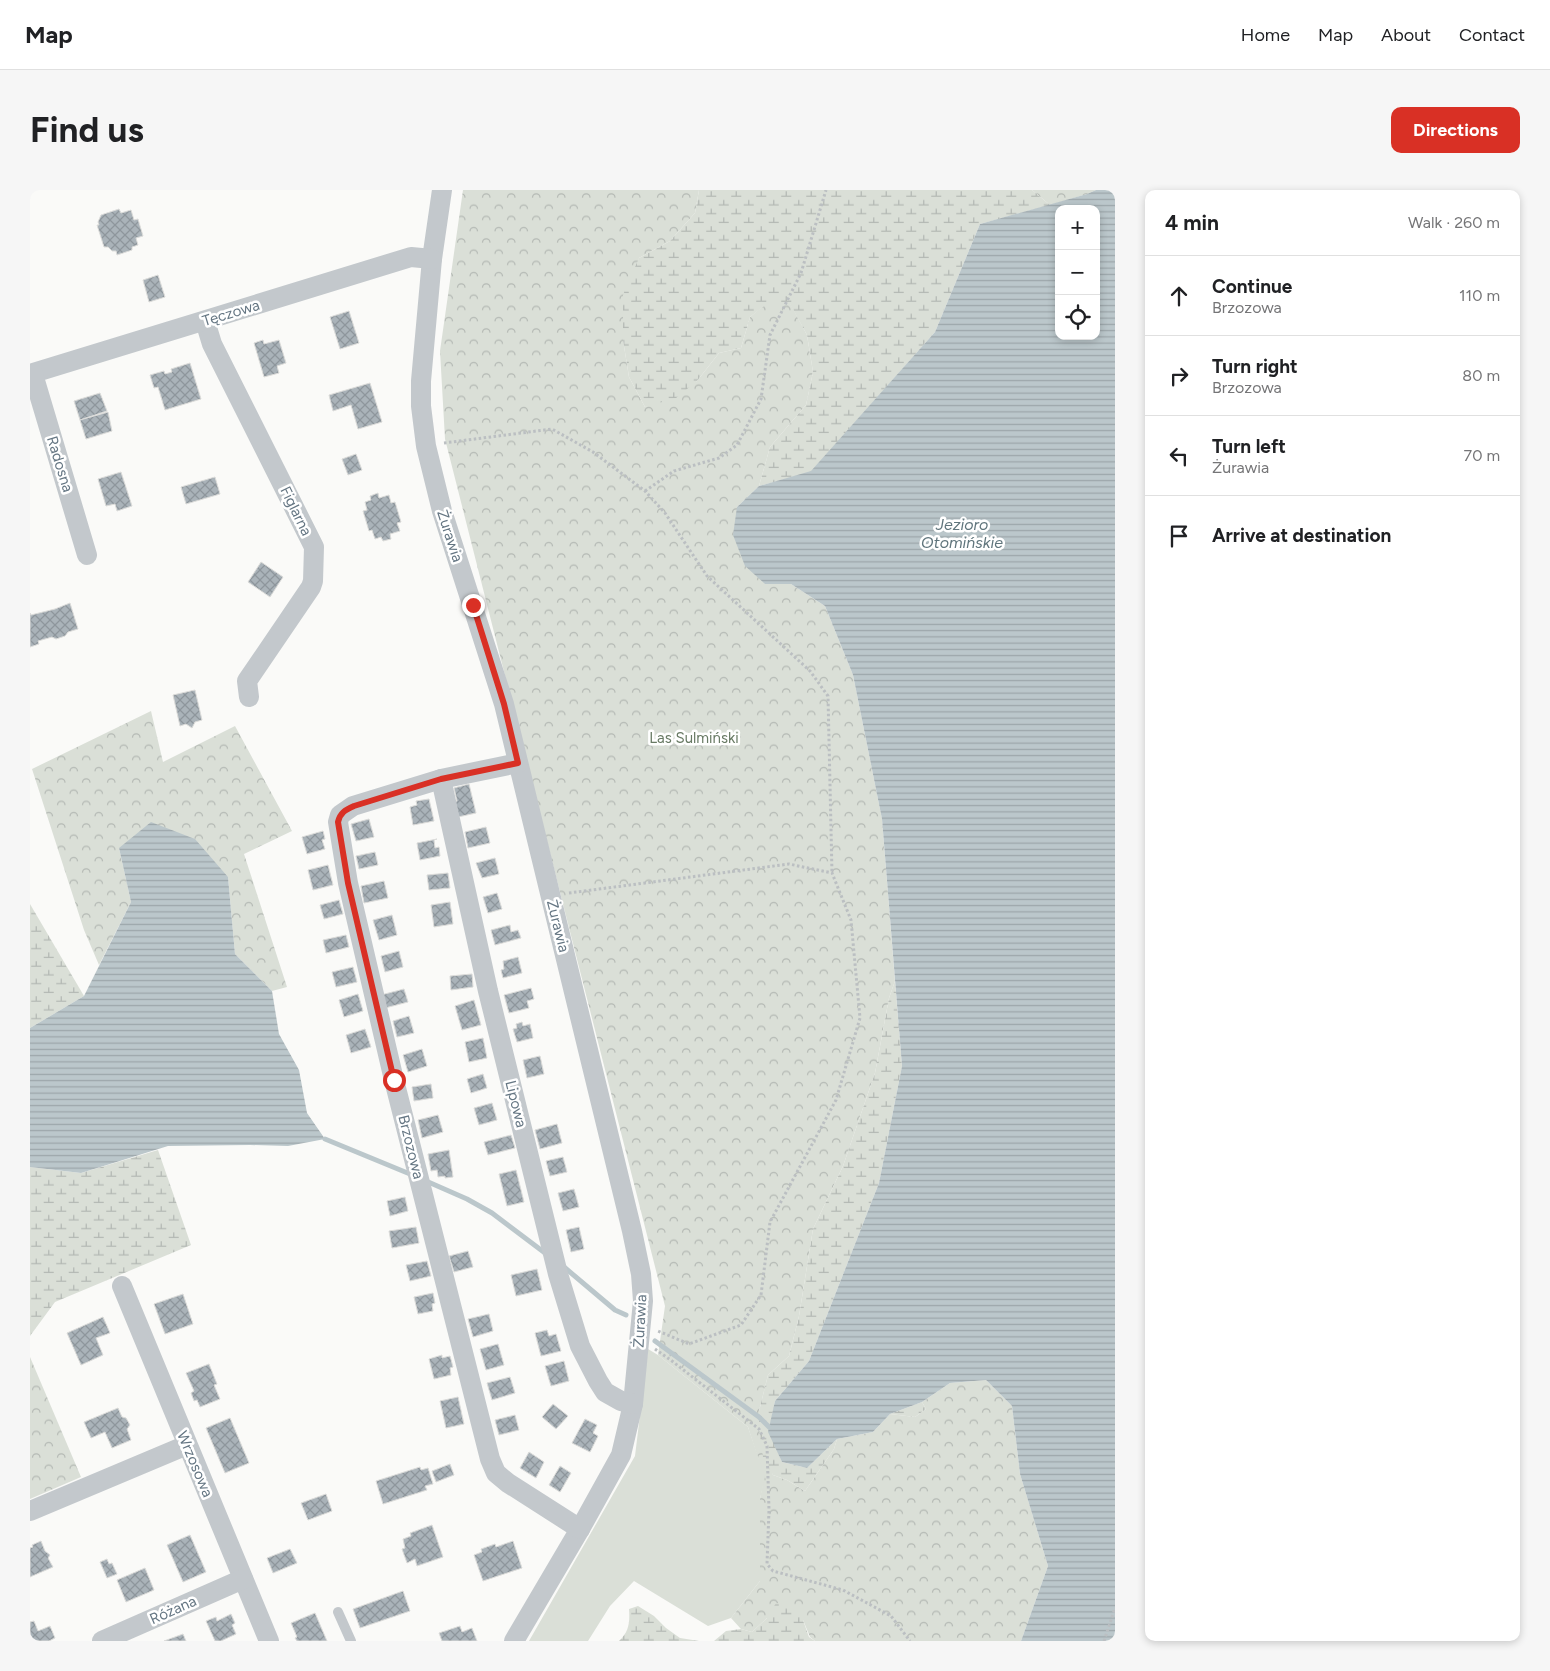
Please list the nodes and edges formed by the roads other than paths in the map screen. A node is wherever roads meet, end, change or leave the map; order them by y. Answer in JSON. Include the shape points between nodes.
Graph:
{"nodes":[{"id":1,"x":442,"y":190,"type":"edge"},
{"id":2,"x":432,"y":259,"type":"junction"},
{"id":3,"x":205,"y":321,"type":"junction"},
{"id":4,"x":31,"y":374,"type":"edge"},
{"id":5,"x":87,"y":555,"type":"dead end"},
{"id":6,"x":250,"y":697,"type":"dead end"},
{"id":7,"x":518,"y":763,"type":"junction"},
{"id":8,"x":441,"y":779,"type":"junction"},
{"id":9,"x":122,"y":1286,"type":"dead end"},
{"id":10,"x":633,"y":1404,"type":"junction"},
{"id":11,"x":187,"y":1445,"type":"junction"},
{"id":12,"x":30,"y":1511,"type":"edge"},
{"id":13,"x":580,"y":1529,"type":"junction"},
{"id":14,"x":243,"y":1579,"type":"junction"},
{"id":15,"x":338,"y":1612,"type":"dead end"},
{"id":16,"x":102,"y":1641,"type":"edge"},
{"id":17,"x":269,"y":1641,"type":"edge"},
{"id":18,"x":351,"y":1641,"type":"edge"},
{"id":19,"x":514,"y":1641,"type":"edge"}],
"edges":[{"from":1,"to":2,"type":"street","name":"Żurawia"},
{"from":2,"to":3,"type":"street","name":"Tęczowa","via":[[411,257]]},
{"from":2,"to":7,"type":"street","name":"Żurawia","via":[[421,381],[426,446],[442,511],[504,704]]},
{"from":3,"to":4,"type":"street","name":"Tęczowa"},
{"from":3,"to":6,"type":"street","name":"Figlarna","via":[[212,344],[314,547],[311,587],[247,682]]},
{"from":4,"to":5,"type":"street","name":"Radosna"},
{"from":7,"to":8,"type":"street","name":"Brzozowa"},
{"from":7,"to":10,"type":"street","name":"Żurawia","via":[[641,1283],[641,1332]]},
{"from":8,"to":10,"type":"street","name":"Lipowa","via":[[491,1000],[558,1274],[577,1337],[605,1392]]},
{"from":8,"to":13,"type":"street","name":"Brzozowa","via":[[354,806],[340,815],[338,822],[348,883],[490,1459],[496,1473],[508,1483]]},
{"from":9,"to":11,"type":"street","name":"Wrzosowa"},
{"from":10,"to":13,"type":"street","name":"Żurawia","via":[[621,1456]]},
{"from":11,"to":12,"type":"street"},
{"from":11,"to":14,"type":"street","name":"Wrzosowa"},
{"from":13,"to":19,"type":"street","name":"Żurawia"},
{"from":14,"to":16,"type":"street","name":"Różana"},
{"from":14,"to":17,"type":"street","name":"Wrzosowa"},
{"from":15,"to":18,"type":"lane"}]}
